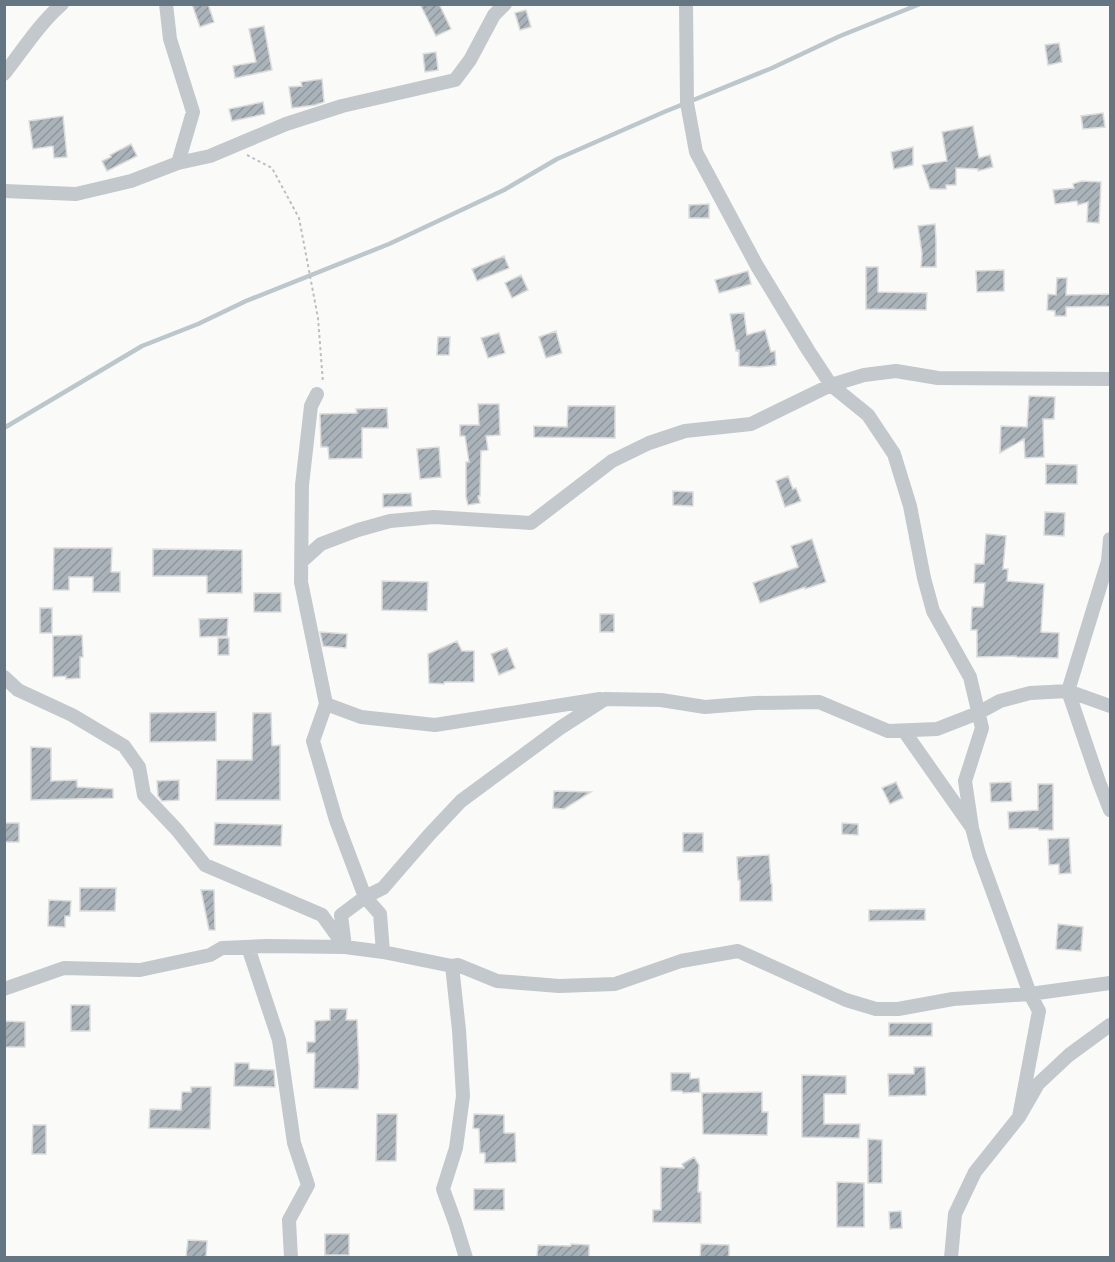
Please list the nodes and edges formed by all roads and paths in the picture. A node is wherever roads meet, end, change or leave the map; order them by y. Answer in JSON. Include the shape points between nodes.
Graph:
{"nodes":[{"id":1,"x":62,"y":4,"type":"edge"},
{"id":2,"x":166,"y":4,"type":"edge"},
{"id":3,"x":505,"y":4,"type":"edge"},
{"id":4,"x":686,"y":4,"type":"edge"},
{"id":5,"x":4,"y":74,"type":"edge"},
{"id":6,"x":232,"y":147,"type":"junction"},
{"id":7,"x":178,"y":163,"type":"junction"},
{"id":8,"x":4,"y":191,"type":"edge"},
{"id":9,"x":1110,"y":379,"type":"edge"},
{"id":10,"x":831,"y":385,"type":"junction"},
{"id":11,"x":317,"y":394,"type":"joint"},
{"id":12,"x":1110,"y":539,"type":"edge"},
{"id":13,"x":301,"y":562,"type":"junction"},
{"id":14,"x":4,"y":676,"type":"edge"},
{"id":15,"x":1068,"y":691,"type":"junction"},
{"id":16,"x":605,"y":699,"type":"junction"},
{"id":17,"x":326,"y":704,"type":"junction"},
{"id":18,"x":1110,"y":706,"type":"edge"},
{"id":19,"x":978,"y":713,"type":"junction"},
{"id":20,"x":904,"y":731,"type":"junction"},
{"id":21,"x":1110,"y":810,"type":"edge"},
{"id":22,"x":972,"y":828,"type":"junction"},
{"id":23,"x":366,"y":897,"type":"junction"},
{"id":24,"x":248,"y":947,"type":"junction"},
{"id":25,"x":345,"y":947,"type":"junction"},
{"id":26,"x":383,"y":952,"type":"junction"},
{"id":27,"x":452,"y":966,"type":"junction"},
{"id":28,"x":1110,"y":983,"type":"edge"},
{"id":29,"x":4,"y":989,"type":"edge"},
{"id":30,"x":1030,"y":994,"type":"junction"},
{"id":31,"x":1110,"y":1025,"type":"edge"},
{"id":32,"x":1019,"y":1117,"type":"junction"},
{"id":33,"x":291,"y":1257,"type":"edge"},
{"id":34,"x":466,"y":1257,"type":"edge"},
{"id":35,"x":951,"y":1257,"type":"edge"}],
"edges":[{"from":1,"to":5,"type":"street"},
{"from":2,"to":7,"type":"street","via":[[170,39],[193,112]]},
{"from":3,"to":6,"type":"street","via":[[494,15],[455,80],[342,106]]},
{"from":4,"to":10,"type":"street","via":[[687,103],[696,152],[757,266]]},
{"from":6,"to":7,"type":"street"},
{"from":6,"to":11,"type":"path","via":[[272,168],[299,218],[318,318],[323,382]]},
{"from":7,"to":8,"type":"street","via":[[131,181],[76,194]]},
{"from":9,"to":10,"type":"street","via":[[938,378],[896,371]]},
{"from":10,"to":13,"type":"street","via":[[751,424],[686,430],[649,442],[612,461],[531,523],[434,517],[390,521],[321,544]]},
{"from":10,"to":19,"type":"street","via":[[868,415],[894,454],[933,611],[970,677]]},
{"from":11,"to":13,"type":"street","via":[[311,406],[303,485]]},
{"from":12,"to":15,"type":"street","via":[[1108,561]]},
{"from":13,"to":17,"type":"street","via":[[301,582]]},
{"from":14,"to":25,"type":"street","via":[[18,690],[124,746],[139,767],[144,795],[206,865],[322,915]]},
{"from":15,"to":18,"type":"street"},
{"from":15,"to":19,"type":"street","via":[[1030,693],[1000,701]]},
{"from":15,"to":21,"type":"street"},
{"from":16,"to":17,"type":"street","via":[[435,725],[361,717]]},
{"from":16,"to":20,"type":"street","via":[[661,700],[705,707],[819,702],[888,731]]},
{"from":16,"to":23,"type":"street","via":[[461,801],[383,888]]},
{"from":17,"to":23,"type":"street","via":[[313,741],[336,819]]},
{"from":19,"to":20,"type":"street","via":[[937,729]]},
{"from":19,"to":22,"type":"street","via":[[982,728],[965,781]]},
{"from":20,"to":22,"type":"street"},
{"from":22,"to":30,"type":"street"},
{"from":23,"to":25,"type":"street","via":[[340,915]]},
{"from":23,"to":26,"type":"street","via":[[380,914]]},
{"from":24,"to":25,"type":"street"},
{"from":24,"to":29,"type":"street","via":[[222,948],[210,955],[140,970],[64,968]]},
{"from":24,"to":33,"type":"street","via":[[279,1040],[294,1143],[308,1185],[289,1220]]},
{"from":25,"to":26,"type":"street"},
{"from":26,"to":27,"type":"street"},
{"from":27,"to":30,"type":"street","via":[[497,981],[559,986],[615,984],[681,961],[738,951],[846,1000],[876,1009]]},
{"from":27,"to":34,"type":"street","via":[[463,1096],[456,1148],[443,1189]]},
{"from":28,"to":30,"type":"street"},
{"from":30,"to":32,"type":"street","via":[[1039,1011]]},
{"from":31,"to":32,"type":"street","via":[[1038,1084]]},
{"from":32,"to":35,"type":"street","via":[[975,1172],[955,1214]]}]}
